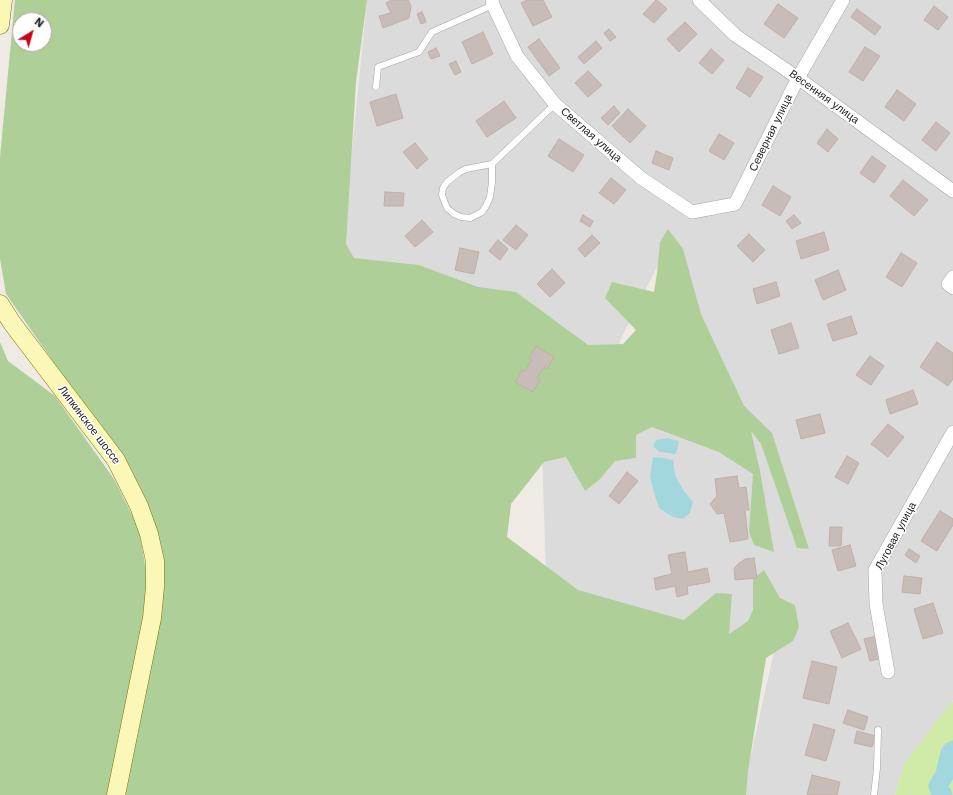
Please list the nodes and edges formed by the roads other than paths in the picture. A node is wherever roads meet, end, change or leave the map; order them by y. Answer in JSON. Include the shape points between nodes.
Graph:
{"nodes":[{"id":1,"x":3,"y":0,"type":"edge"},
{"id":2,"x":699,"y":0,"type":"edge"},
{"id":3,"x":843,"y":0,"type":"edge"},
{"id":4,"x":493,"y":3,"type":"edge"},
{"id":5,"x":0,"y":25,"type":"edge"},
{"id":6,"x":798,"y":78,"type":"junction"},
{"id":7,"x":376,"y":87,"type":"dead end"},
{"id":8,"x":555,"y":104,"type":"junction"},
{"id":9,"x":492,"y":164,"type":"junction"},
{"id":10,"x":953,"y":191,"type":"edge"},
{"id":11,"x":735,"y":204,"type":"joint"},
{"id":12,"x":953,"y":277,"type":"edge"},
{"id":13,"x":953,"y":288,"type":"edge"},
{"id":14,"x":0,"y":304,"type":"edge"},
{"id":15,"x":953,"y":432,"type":"edge"},
{"id":16,"x":888,"y":672,"type":"dead end"},
{"id":17,"x":878,"y":730,"type":"dead end"},
{"id":18,"x":116,"y":795,"type":"edge"},
{"id":19,"x":874,"y":795,"type":"edge"}],
"edges":[{"from":1,"to":5,"type":"street"},
{"from":2,"to":6,"type":"street","name":"Весенняя улица","via":[[735,35]]},
{"from":3,"to":6,"type":"street","name":"Северная улица"},
{"from":4,"to":7,"type":"lane","via":[[432,32],[419,52],[378,67]]},
{"from":4,"to":8,"type":"street","name":"Светлая улица","via":[[518,56]]},
{"from":6,"to":10,"type":"street","name":"Весенняя улица"},
{"from":6,"to":11,"type":"street","name":"Северная улица"},
{"from":8,"to":9,"type":"lane"},
{"from":8,"to":11,"type":"street","name":"Светлая улица","via":[[641,178],[692,212]]},
{"from":9,"to":9,"type":"lane","via":[[490,197],[482,212],[470,218],[461,217],[447,208],[442,195],[447,182],[466,169]]},
{"from":12,"to":13,"type":"street","via":[[948,284]]},
{"from":14,"to":18,"type":"street","name":"Липкинское шоссе","via":[[116,460],[139,506],[149,534],[155,561],[152,618]]},
{"from":15,"to":16,"type":"street","name":"Луговая улица","via":[[876,570],[876,604]]},
{"from":17,"to":19,"type":"lane"}]}
